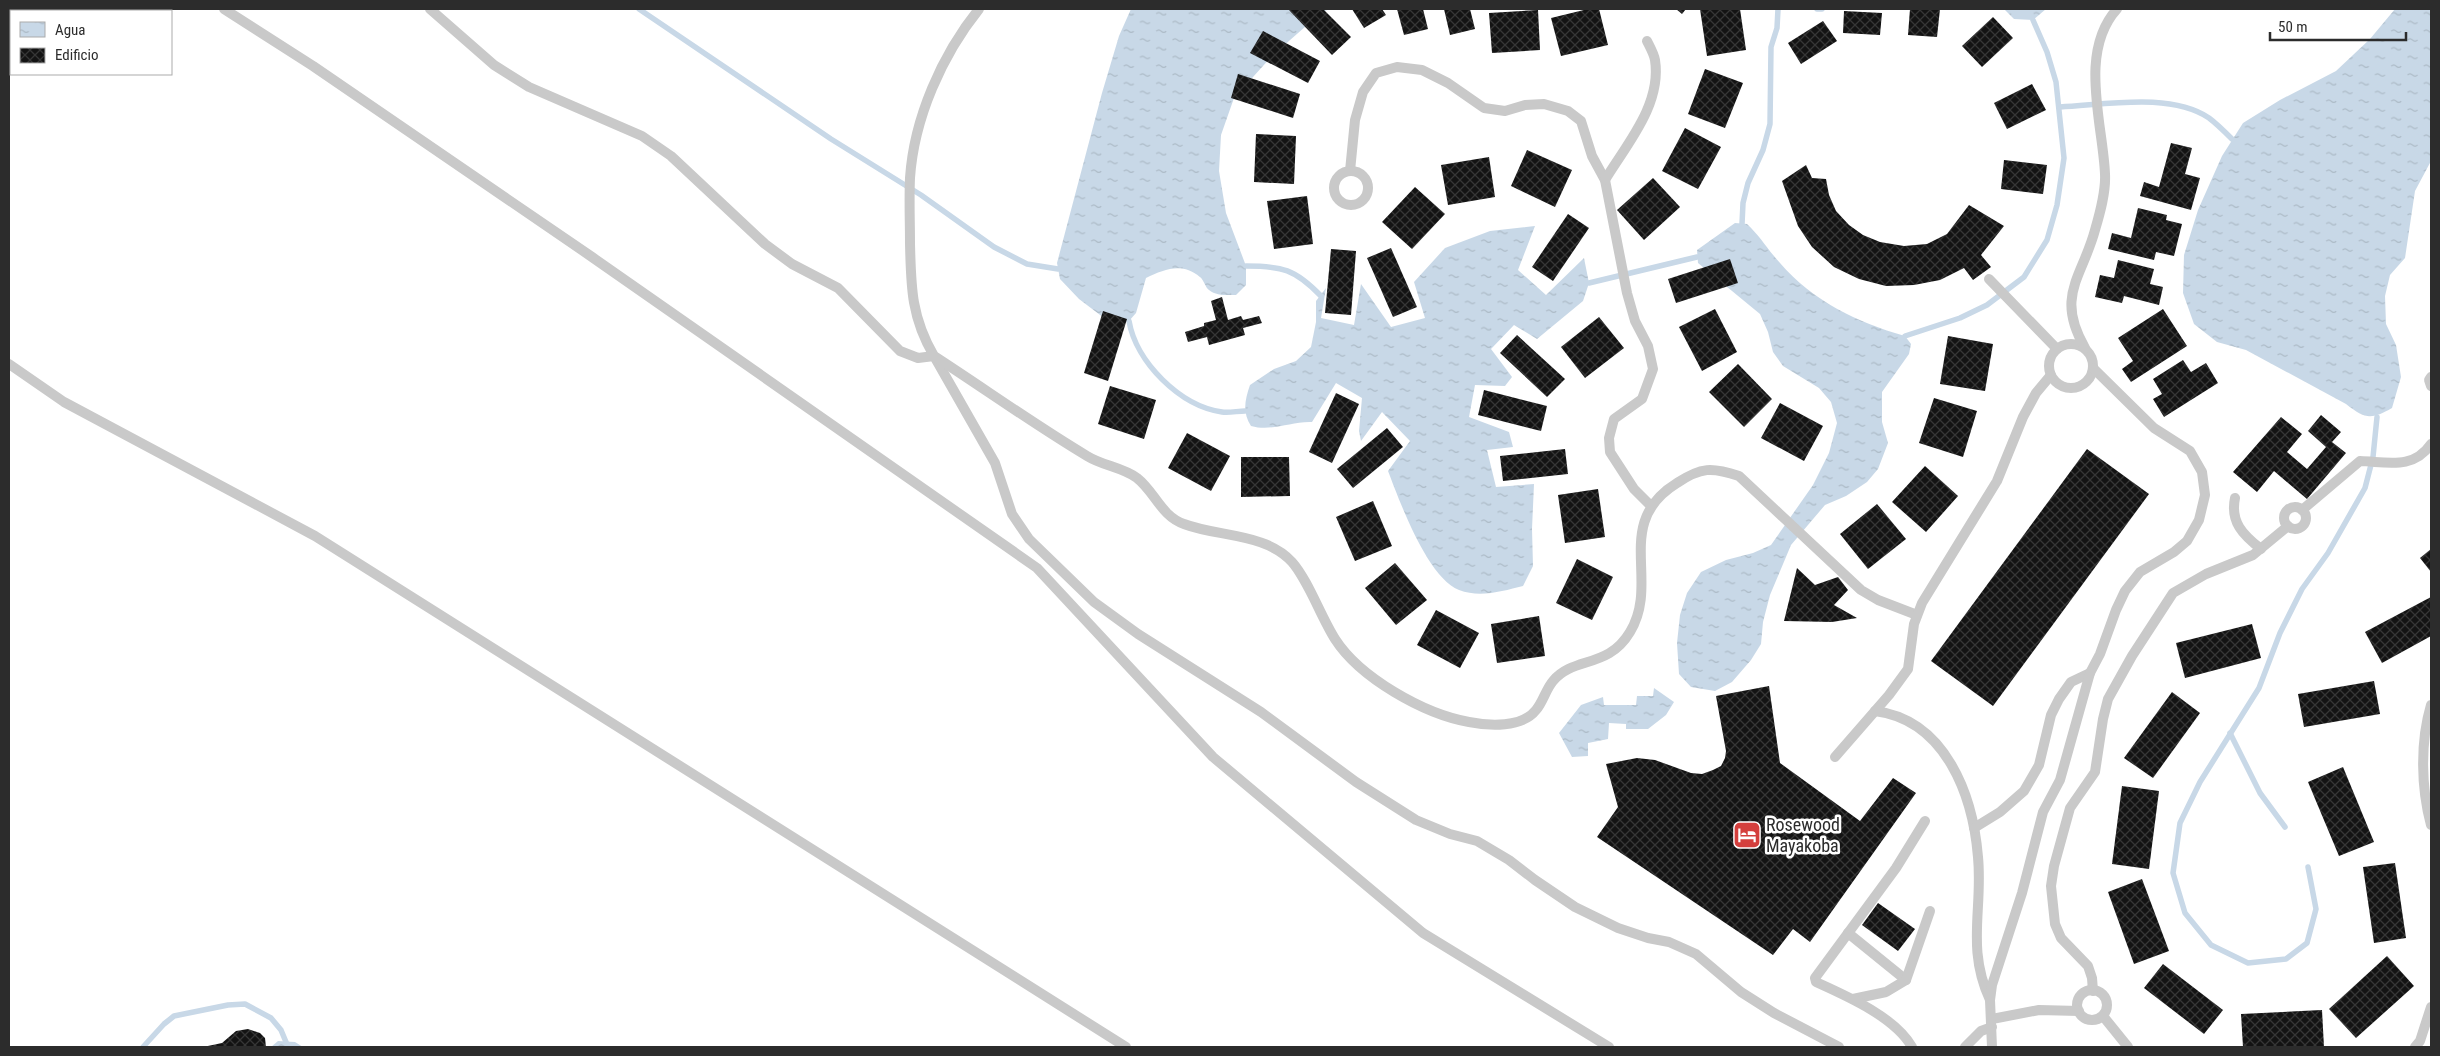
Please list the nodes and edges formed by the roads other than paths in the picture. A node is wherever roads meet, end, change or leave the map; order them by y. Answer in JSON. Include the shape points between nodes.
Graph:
{"nodes":[{"id":1,"x":224,"y":9,"type":"edge"},
{"id":2,"x":430,"y":9,"type":"edge"},
{"id":3,"x":979,"y":9,"type":"edge"},
{"id":4,"x":2116,"y":9,"type":"edge"},
{"id":5,"x":1647,"y":42,"type":"dead end"},
{"id":6,"x":1350,"y":171,"type":"dead end"},
{"id":7,"x":1605,"y":180,"type":"junction"},
{"id":8,"x":1992,"y":282,"type":"dead end"},
{"id":9,"x":2084,"y":348,"type":"junction"},
{"id":10,"x":2057,"y":349,"type":"junction"},
{"id":11,"x":934,"y":356,"type":"junction"},
{"id":12,"x":9,"y":364,"type":"edge"},
{"id":13,"x":2093,"y":368,"type":"junction"},
{"id":14,"x":2051,"y":376,"type":"junction"},
{"id":15,"x":2431,"y":378,"type":"edge"},
{"id":16,"x":2431,"y":386,"type":"edge"},
{"id":17,"x":2431,"y":444,"type":"edge"},
{"id":18,"x":2236,"y":498,"type":"dead end"},
{"id":19,"x":1650,"y":506,"type":"junction"},
{"id":20,"x":2302,"y":510,"type":"junction"},
{"id":21,"x":2288,"y":526,"type":"junction"},
{"id":22,"x":2261,"y":549,"type":"junction"},
{"id":23,"x":1918,"y":615,"type":"junction"},
{"id":24,"x":2090,"y":673,"type":"junction"},
{"id":25,"x":2431,"y":705,"type":"edge"},
{"id":26,"x":1875,"y":711,"type":"junction"},
{"id":27,"x":1835,"y":757,"type":"dead end"},
{"id":28,"x":1925,"y":822,"type":"dead end"},
{"id":29,"x":2431,"y":825,"type":"edge"},
{"id":30,"x":1974,"y":828,"type":"junction"},
{"id":31,"x":1930,"y":911,"type":"dead end"},
{"id":32,"x":1848,"y":933,"type":"junction"},
{"id":33,"x":1906,"y":980,"type":"junction"},
{"id":34,"x":2093,"y":991,"type":"junction"},
{"id":35,"x":1853,"y":999,"type":"junction"},
{"id":36,"x":1990,"y":1000,"type":"junction"},
{"id":37,"x":2431,"y":1007,"type":"edge"},
{"id":38,"x":2079,"y":1011,"type":"junction"},
{"id":39,"x":2103,"y":1016,"type":"junction"},
{"id":40,"x":1992,"y":1023,"type":"junction"},
{"id":41,"x":2431,"y":1040,"type":"edge"},
{"id":42,"x":2418,"y":1044,"type":"edge"},
{"id":43,"x":1126,"y":1047,"type":"edge"},
{"id":44,"x":1609,"y":1047,"type":"edge"},
{"id":45,"x":1839,"y":1047,"type":"edge"},
{"id":46,"x":1912,"y":1047,"type":"edge"},
{"id":47,"x":1965,"y":1047,"type":"edge"},
{"id":48,"x":1992,"y":1047,"type":"edge"},
{"id":49,"x":2128,"y":1047,"type":"edge"}],
"edges":[{"from":1,"to":44,"type":"lane","via":[[461,167],[1037,568],[1228,770],[1423,933]]},
{"from":2,"to":11,"type":"lane","via":[[494,65],[529,87],[642,136],[671,156],[765,244],[792,264],[838,288],[900,351],[918,358]]},
{"from":3,"to":11,"type":"lane","via":[[949,54],[934,86],[921,122],[910,178],[912,298],[918,323]]},
{"from":4,"to":9,"type":"lane","via":[[2102,36],[2096,61],[2094,93],[2105,176],[2102,202],[2091,245],[2071,294],[2072,313]]},
{"from":5,"to":7,"type":"lane","via":[[1655,59],[1654,84],[1647,110]]},
{"from":6,"to":7,"type":"lane","via":[[1355,120],[1363,92],[1376,73],[1397,67],[1422,70],[1484,108],[1505,111],[1544,104],[1568,111],[1581,121],[1592,156]]},
{"from":7,"to":19,"type":"lane","via":[[1620,263],[1635,321],[1648,346],[1653,369],[1642,400],[1614,419],[1609,438],[1610,452],[1634,489]]},
{"from":8,"to":10,"type":"lane"},
{"from":9,"to":10,"type":"lane","via":[[2071,344]]},
{"from":9,"to":13,"type":"lane","via":[[2093,360]]},
{"from":10,"to":14,"type":"lane","via":[[2049,361]]},
{"from":11,"to":19,"type":"lane","via":[[1090,458],[1140,480],[1169,516],[1184,524],[1274,548],[1292,562],[1337,642],[1356,663],[1411,702],[1468,722],[1518,723],[1534,713],[1553,681],[1574,667],[1603,658],[1620,646],[1639,613],[1639,545]]},
{"from":11,"to":45,"type":"lane","via":[[995,463],[1012,514],[1029,539],[1094,602],[1138,634],[1261,712],[1356,782],[1416,820],[1476,841],[1575,907],[1610,924],[1696,954],[1740,992]]},
{"from":12,"to":43,"type":"lane","via":[[64,402],[315,536]]},
{"from":13,"to":14,"type":"lane","via":[[2087,381],[2075,388],[2061,385]]},
{"from":13,"to":24,"type":"lane","via":[[2154,428],[2190,451],[2202,472],[2205,495],[2199,520],[2186,541],[2140,572],[2125,590]]},
{"from":14,"to":23,"type":"lane","via":[[2036,392],[1997,481],[1922,603]]},
{"from":15,"to":16,"type":"lane"},
{"from":17,"to":20,"type":"lane","via":[[2414,461],[2360,461]]},
{"from":18,"to":22,"type":"lane","via":[[2233,508],[2241,532]]},
{"from":19,"to":23,"type":"lane","via":[[1662,491],[1701,470],[1718,470],[1739,476],[1861,590]]},
{"from":20,"to":21,"type":"lane","via":[[2306,517],[2302,526],[2295,529]]},
{"from":20,"to":21,"type":"lane","via":[[2296,507],[2287,511],[2284,520]]},
{"from":21,"to":22,"type":"lane"},
{"from":22,"to":34,"type":"lane","via":[[2173,593],[2108,699],[2095,772],[2070,808],[2054,866],[2052,886],[2055,924],[2061,938],[2088,966]]},
{"from":23,"to":26,"type":"lane","via":[[1908,669]]},
{"from":24,"to":30,"type":"lane","via":[[2071,682],[2051,714],[2039,765],[2024,791],[2000,812]]},
{"from":24,"to":36,"type":"lane","via":[[2068,759],[2043,812]]},
{"from":25,"to":29,"type":"lane","via":[[2424,742],[2424,792]]},
{"from":26,"to":27,"type":"lane"},
{"from":26,"to":30,"type":"lane","via":[[1901,719],[1934,739],[1952,763]]},
{"from":28,"to":32,"type":"lane"},
{"from":30,"to":36,"type":"lane","via":[[1978,858],[1976,952],[1982,983]]},
{"from":31,"to":33,"type":"lane"},
{"from":32,"to":33,"type":"lane"},
{"from":32,"to":35,"type":"lane","via":[[1815,978],[1816,982]]},
{"from":33,"to":35,"type":"lane","via":[[1886,992]]},
{"from":34,"to":38,"type":"lane","via":[[2080,997]]},
{"from":34,"to":39,"type":"lane","via":[[2102,994],[2107,1003]]},
{"from":35,"to":46,"type":"lane","via":[[1887,1021],[1908,1039]]},
{"from":36,"to":40,"type":"lane"},
{"from":37,"to":42,"type":"lane"},
{"from":38,"to":39,"type":"lane","via":[[2089,1020]]},
{"from":38,"to":40,"type":"lane","via":[[2039,1010]]},
{"from":39,"to":49,"type":"lane"},
{"from":40,"to":47,"type":"lane"},
{"from":40,"to":48,"type":"lane"},
{"from":41,"to":42,"type":"lane"}]}
